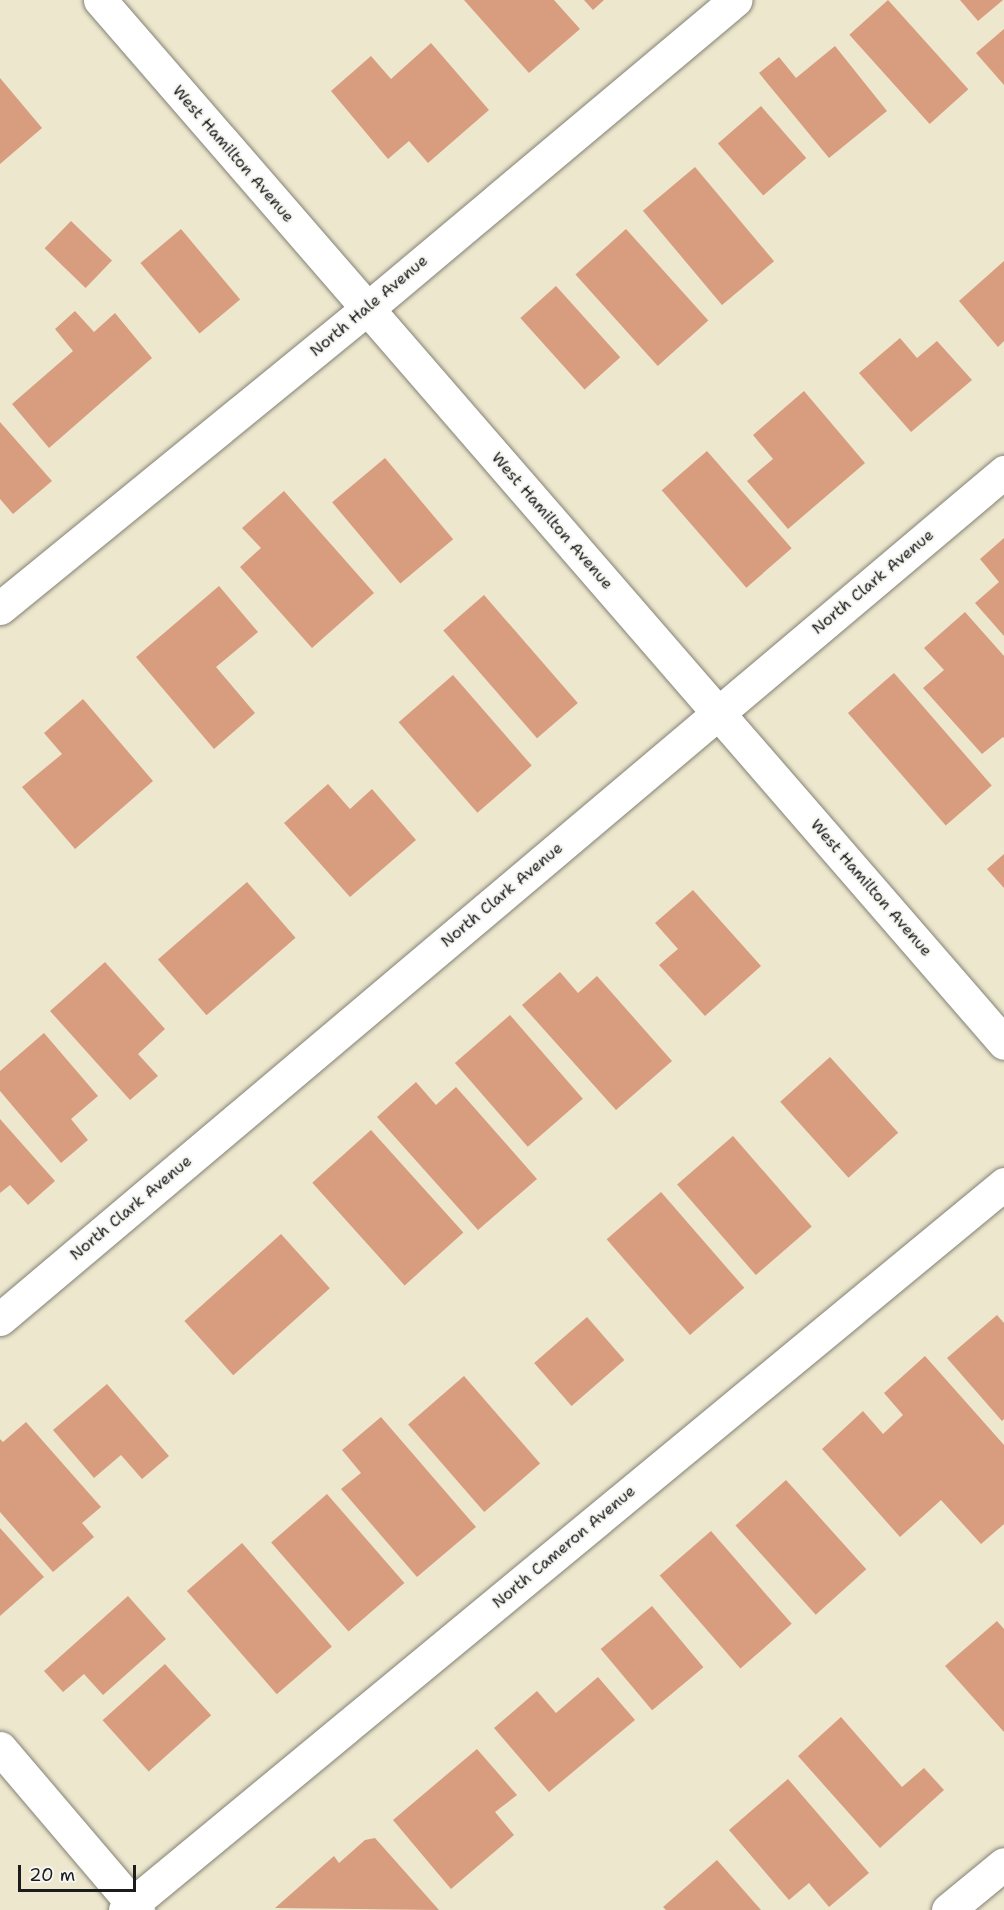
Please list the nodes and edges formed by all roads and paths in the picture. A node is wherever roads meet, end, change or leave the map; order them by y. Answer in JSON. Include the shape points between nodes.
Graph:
{"nodes":[{"id":1,"x":100,"y":0,"type":"edge"},
{"id":2,"x":735,"y":0,"type":"edge"},
{"id":3,"x":367,"y":309,"type":"junction"},
{"id":4,"x":1004,"y":471,"type":"edge"},
{"id":5,"x":0,"y":608,"type":"edge"},
{"id":6,"x":718,"y":712,"type":"junction"},
{"id":7,"x":1004,"y":1043,"type":"edge"},
{"id":8,"x":1004,"y":1184,"type":"edge"},
{"id":9,"x":0,"y":1319,"type":"edge"},
{"id":10,"x":0,"y":1748,"type":"edge"},
{"id":11,"x":1004,"y":1864,"type":"edge"},
{"id":12,"x":132,"y":1908,"type":"edge"},
{"id":13,"x":948,"y":1910,"type":"edge"}],
"edges":[{"from":1,"to":3,"type":"street","name":"West Hamilton Avenue"},
{"from":2,"to":3,"type":"street","name":"North Hale Avenue"},
{"from":3,"to":5,"type":"street","name":"North Hale Avenue"},
{"from":3,"to":6,"type":"street","name":"West Hamilton Avenue"},
{"from":4,"to":6,"type":"street","name":"North Clark Avenue"},
{"from":6,"to":7,"type":"street","name":"West Hamilton Avenue"},
{"from":6,"to":9,"type":"street","name":"North Clark Avenue"},
{"from":8,"to":12,"type":"street","name":"North Cameron Avenue"},
{"from":10,"to":12,"type":"street"},
{"from":11,"to":13,"type":"street"}]}
